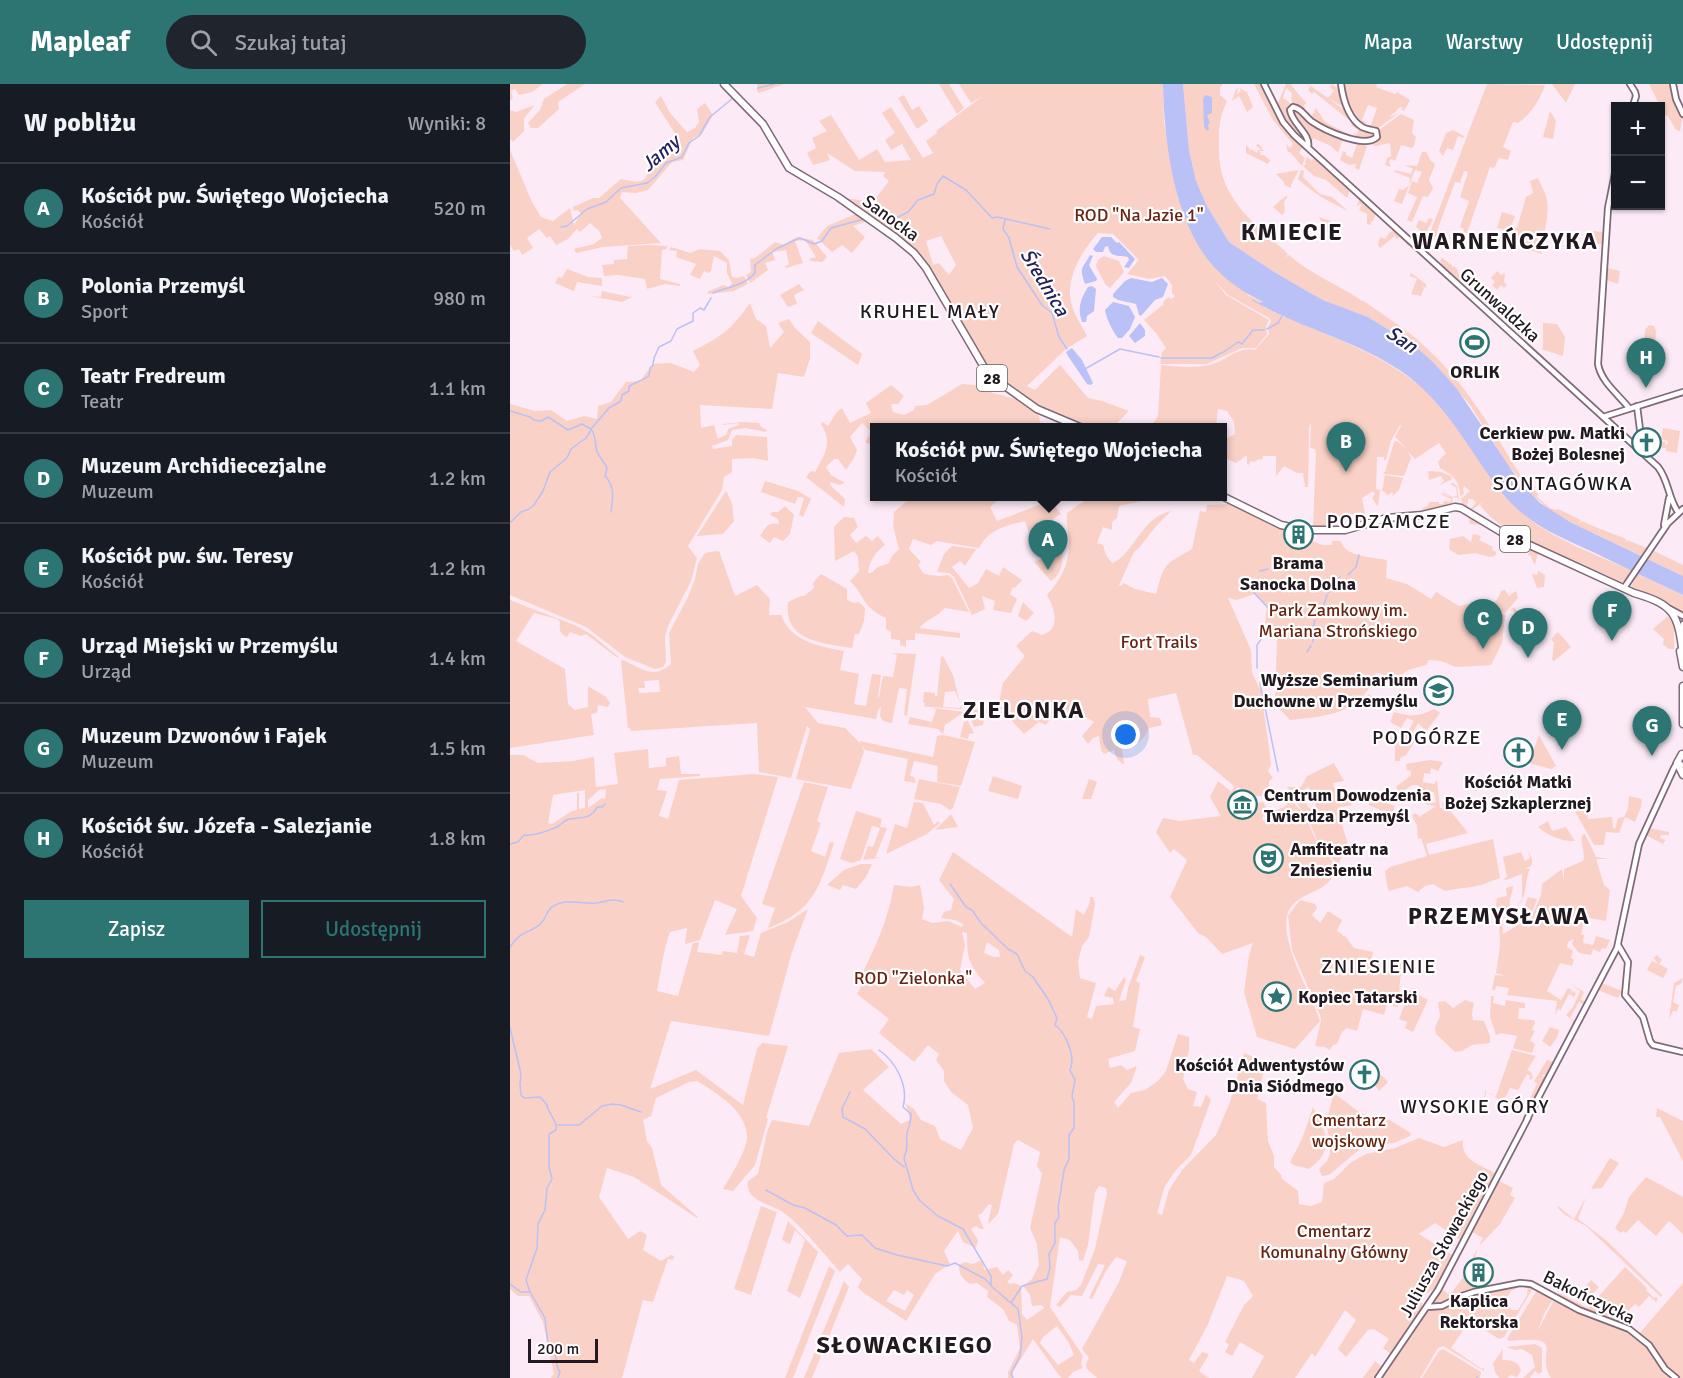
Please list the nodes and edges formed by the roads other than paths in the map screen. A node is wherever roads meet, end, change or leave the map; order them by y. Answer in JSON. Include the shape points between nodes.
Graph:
{"nodes":[{"id":1,"x":724,"y":84,"type":"edge"},
{"id":2,"x":1264,"y":84,"type":"edge"},
{"id":3,"x":1341,"y":84,"type":"edge"},
{"id":4,"x":1673,"y":84,"type":"edge"},
{"id":5,"x":1683,"y":114,"type":"edge"},
{"id":6,"x":1308,"y":147,"type":"junction"},
{"id":7,"x":1611,"y":193,"type":"edge"},
{"id":8,"x":1683,"y":392,"type":"edge"},
{"id":9,"x":1623,"y":400,"type":"junction"},
{"id":10,"x":1637,"y":406,"type":"junction"},
{"id":11,"x":1629,"y":408,"type":"junction"},
{"id":12,"x":1618,"y":411,"type":"junction"},
{"id":13,"x":1603,"y":417,"type":"junction"},
{"id":14,"x":1070,"y":423,"type":"edge"},
{"id":15,"x":1643,"y":453,"type":"junction"},
{"id":16,"x":1669,"y":496,"type":"junction"},
{"id":17,"x":1227,"y":498,"type":"edge"},
{"id":18,"x":1681,"y":512,"type":"edge"},
{"id":19,"x":1664,"y":525,"type":"junction"},
{"id":20,"x":1658,"y":537,"type":"junction"},
{"id":21,"x":1628,"y":586,"type":"junction"},
{"id":22,"x":1679,"y":619,"type":"edge"},
{"id":23,"x":1683,"y":654,"type":"edge"},
{"id":24,"x":1683,"y":667,"type":"edge"},
{"id":25,"x":1683,"y":686,"type":"edge"},
{"id":26,"x":1683,"y":724,"type":"edge"},
{"id":27,"x":1681,"y":760,"type":"edge"},
{"id":28,"x":1683,"y":775,"type":"edge"},
{"id":29,"x":1618,"y":945,"type":"junction"},
{"id":30,"x":1683,"y":1052,"type":"edge"},
{"id":31,"x":1429,"y":1305,"type":"junction"},
{"id":32,"x":1378,"y":1378,"type":"edge"},
{"id":33,"x":1676,"y":1378,"type":"edge"}],
"edges":[{"from":1,"to":14,"type":"main road","name":"Sanocka","number":"28","via":[[763,124],[795,173],[857,210],[914,253],[988,374],[1037,409]]},
{"from":2,"to":6,"type":"street","name":"Grunwaldzka","via":[[1283,122]]},
{"from":3,"to":6,"type":"street","via":[[1345,104],[1354,118],[1362,127],[1376,131],[1377,137],[1366,140],[1341,135],[1293,107],[1291,115],[1309,141]]},
{"from":4,"to":5,"type":"street"},
{"from":6,"to":13,"type":"street","name":"Grunwaldzka"},
{"from":7,"to":9,"type":"street","via":[[1598,364]]},
{"from":8,"to":10,"type":"street"},
{"from":9,"to":10,"type":"street"},
{"from":9,"to":11,"type":"street"},
{"from":9,"to":12,"type":"street"},
{"from":10,"to":11,"type":"street"},
{"from":10,"to":15,"type":"street"},
{"from":11,"to":12,"type":"street"},
{"from":12,"to":13,"type":"street"},
{"from":13,"to":15,"type":"street","name":"Grunwaldzka"},
{"from":15,"to":16,"type":"street","name":"Grunwaldzka","via":[[1663,474]]},
{"from":16,"to":18,"type":"street","name":"Grunwaldzka"},
{"from":16,"to":19,"type":"street"},
{"from":17,"to":21,"type":"main road","number":"28","via":[[1281,525],[1302,530],[1345,530],[1379,519],[1461,508],[1501,532]]},
{"from":18,"to":19,"type":"street"},
{"from":18,"to":20,"type":"street"},
{"from":19,"to":20,"type":"street"},
{"from":20,"to":21,"type":"street"},
{"from":21,"to":22,"type":"main road","number":"28","via":[[1668,608]]},
{"from":21,"to":22,"type":"main road","number":"28","via":[[1629,596],[1651,601]]},
{"from":22,"to":23,"type":"main road","number":"28"},
{"from":22,"to":24,"type":"main road"},
{"from":25,"to":26,"type":"main road"},
{"from":27,"to":28,"type":"main road"},
{"from":27,"to":29,"type":"street","name":"Juliusza Słowackiego","via":[[1639,844]]},
{"from":29,"to":30,"type":"street","via":[[1628,962],[1625,995],[1643,1017],[1650,1041],[1655,1047]]},
{"from":29,"to":31,"type":"street","name":"Juliusza Słowackiego"},
{"from":31,"to":32,"type":"street","name":"Juliusza Słowackiego"},
{"from":31,"to":33,"type":"street","name":"Bakończycka","via":[[1439,1307],[1469,1294],[1531,1284],[1573,1308],[1629,1329],[1651,1347]]}]}
